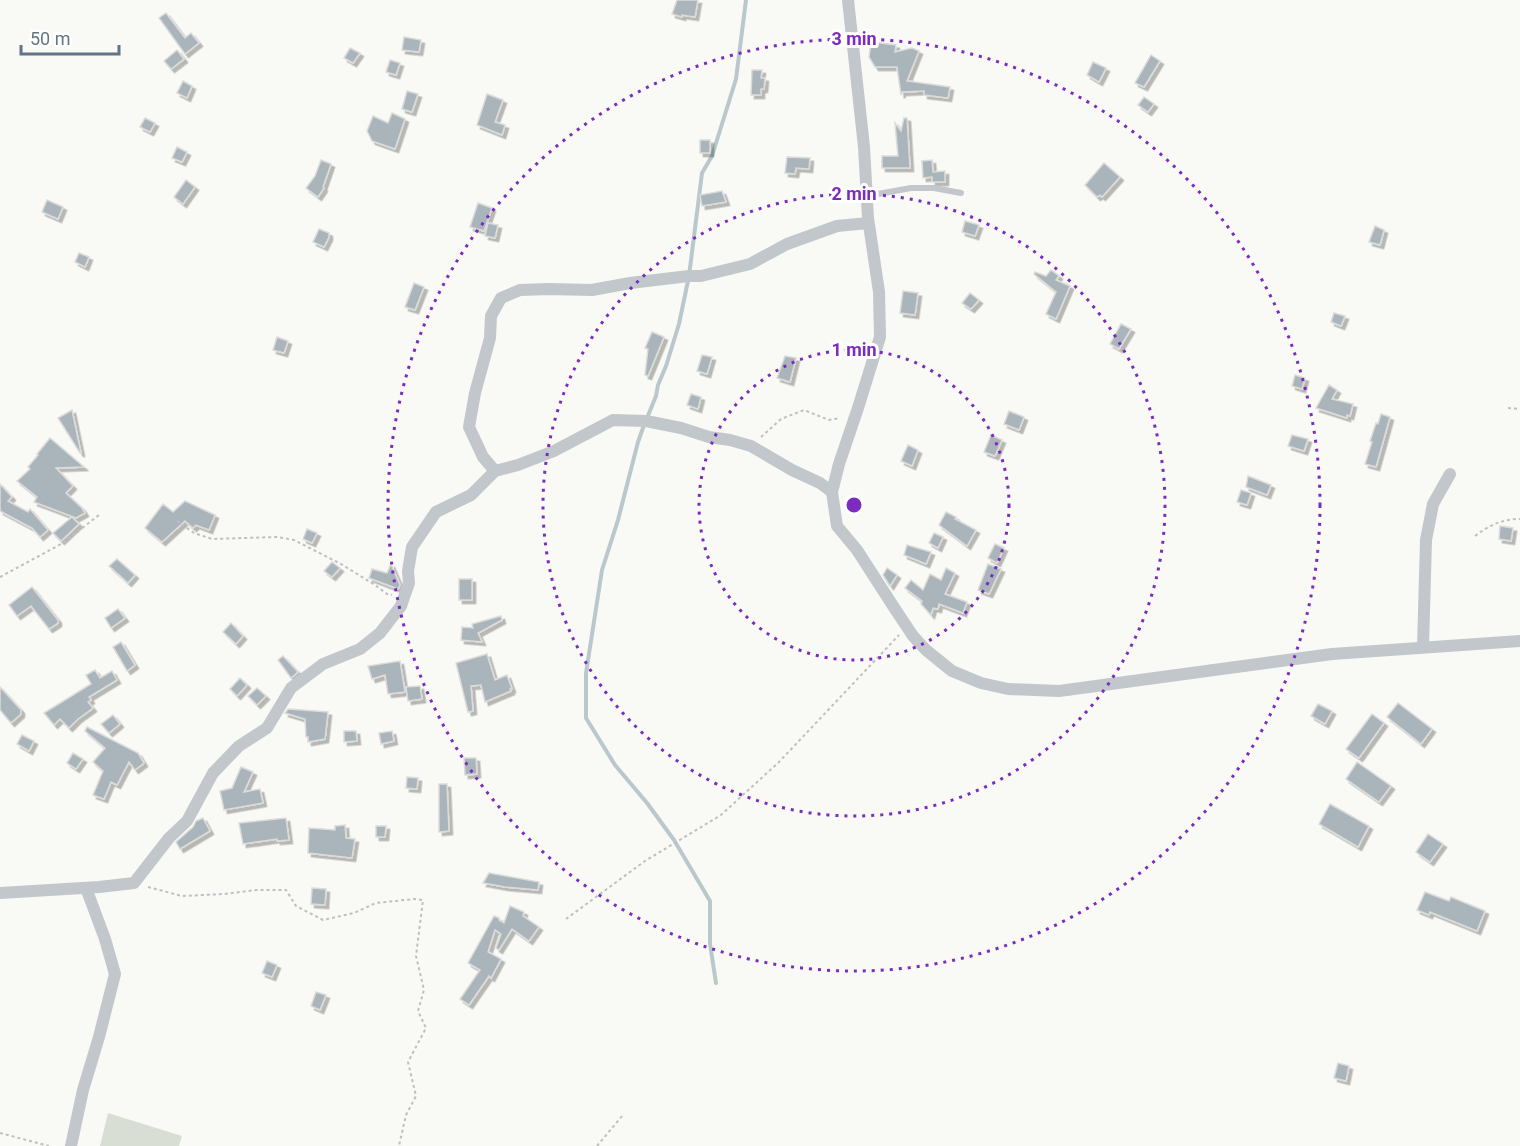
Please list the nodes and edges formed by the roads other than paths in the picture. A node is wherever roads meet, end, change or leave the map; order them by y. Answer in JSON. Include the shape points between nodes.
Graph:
{"nodes":[{"id":1,"x":848,"y":0,"type":"edge"},
{"id":2,"x":961,"y":193,"type":"dead end"},
{"id":3,"x":867,"y":196,"type":"junction"},
{"id":4,"x":868,"y":223,"type":"junction"},
{"id":5,"x":495,"y":471,"type":"junction"},
{"id":6,"x":1450,"y":474,"type":"dead end"},
{"id":7,"x":832,"y":492,"type":"junction"},
{"id":8,"x":1520,"y":641,"type":"edge"},
{"id":9,"x":1423,"y":647,"type":"junction"},
{"id":10,"x":86,"y":888,"type":"junction"},
{"id":11,"x":0,"y":893,"type":"edge"},
{"id":12,"x":71,"y":1146,"type":"edge"}],
"edges":[{"from":1,"to":3,"type":"street"},
{"from":2,"to":3,"type":"lane","via":[[911,188]]},
{"from":3,"to":4,"type":"street"},
{"from":4,"to":5,"type":"street","via":[[837,225],[787,244],[750,264],[701,276],[592,290],[519,290],[501,298],[490,316],[490,338],[469,427],[483,457]]},
{"from":4,"to":7,"type":"street","via":[[879,292],[880,337]]},
{"from":5,"to":7,"type":"street","via":[[554,451],[613,420],[645,421],[751,446]]},
{"from":5,"to":10,"type":"street","via":[[471,495],[436,513],[412,547],[409,583],[401,606],[380,633],[360,649],[323,664],[291,688],[267,728],[239,746],[213,773],[187,821],[134,883]]},
{"from":6,"to":9,"type":"street","via":[[1432,504],[1426,540]]},
{"from":7,"to":9,"type":"street","via":[[837,526],[913,636],[951,671],[981,683],[1008,689],[1059,691],[1332,654]]},
{"from":8,"to":9,"type":"street"},
{"from":10,"to":11,"type":"street"},
{"from":10,"to":12,"type":"street","via":[[115,974]]}]}
